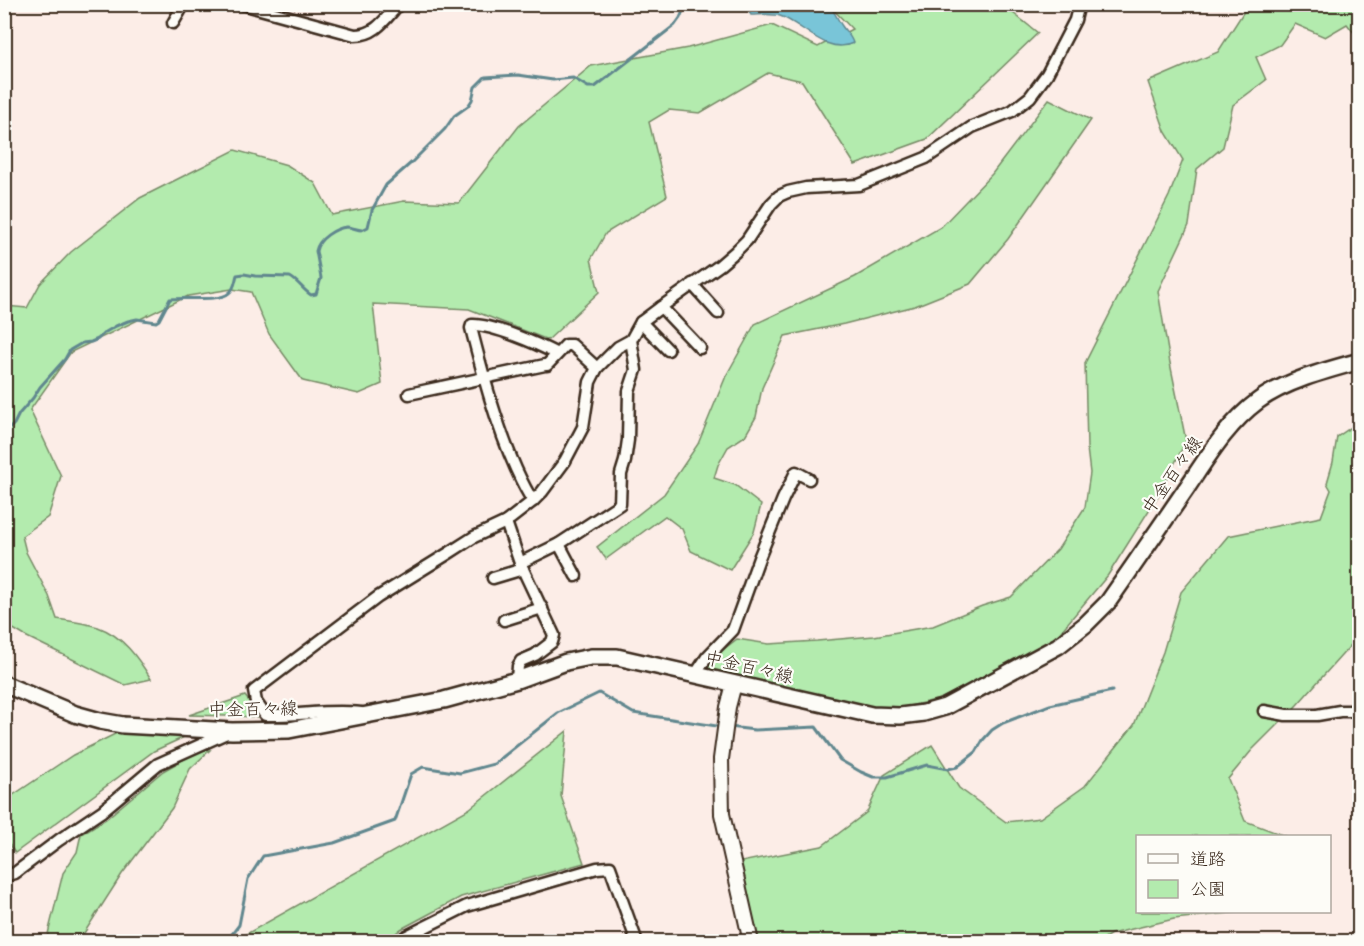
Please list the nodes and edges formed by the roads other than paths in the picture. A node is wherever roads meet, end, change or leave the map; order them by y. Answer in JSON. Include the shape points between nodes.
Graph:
{"nodes":[{"id":1,"x":184,"y":4,"type":"edge"},
{"id":2,"x":242,"y":4,"type":"edge"},
{"id":3,"x":399,"y":4,"type":"edge"},
{"id":4,"x":1079,"y":4,"type":"edge"},
{"id":5,"x":267,"y":7,"type":"edge"},
{"id":6,"x":173,"y":23,"type":"dead end"},
{"id":7,"x":692,"y":284,"type":"junction"},
{"id":8,"x":661,"y":307,"type":"junction"},
{"id":9,"x":718,"y":313,"type":"dead end"},
{"id":10,"x":642,"y":322,"type":"junction"},
{"id":11,"x":631,"y":340,"type":"junction"},
{"id":12,"x":700,"y":348,"type":"dead end"},
{"id":13,"x":668,"y":350,"type":"dead end"},
{"id":14,"x":557,"y":354,"type":"junction"},
{"id":15,"x":1359,"y":361,"type":"edge"},
{"id":16,"x":597,"y":368,"type":"junction"},
{"id":17,"x":483,"y":378,"type":"junction"},
{"id":18,"x":409,"y":394,"type":"dead end"},
{"id":19,"x":808,"y":478,"type":"dead end"},
{"id":20,"x":533,"y":501,"type":"junction"},
{"id":21,"x":506,"y":522,"type":"junction"},
{"id":22,"x":559,"y":544,"type":"junction"},
{"id":23,"x":522,"y":566,"type":"junction"},
{"id":24,"x":576,"y":576,"type":"dead end"},
{"id":25,"x":493,"y":578,"type":"dead end"},
{"id":26,"x":542,"y":608,"type":"junction"},
{"id":27,"x":504,"y":620,"type":"dead end"},
{"id":28,"x":695,"y":675,"type":"junction"},
{"id":29,"x":517,"y":680,"type":"junction"},
{"id":30,"x":4,"y":684,"type":"edge"},
{"id":31,"x":734,"y":684,"type":"junction"},
{"id":32,"x":1264,"y":711,"type":"dead end"},
{"id":33,"x":1359,"y":711,"type":"edge"},
{"id":34,"x":370,"y":715,"type":"junction"},
{"id":35,"x":232,"y":731,"type":"junction"},
{"id":36,"x":4,"y":870,"type":"edge"},
{"id":37,"x":400,"y":942,"type":"edge"},
{"id":38,"x":637,"y":942,"type":"edge"},
{"id":39,"x":751,"y":942,"type":"edge"}],
"edges":[{"from":1,"to":6,"type":"street"},
{"from":2,"to":5,"type":"street"},
{"from":3,"to":5,"type":"street","via":[[374,31],[362,35]]},
{"from":4,"to":7,"type":"street","via":[[1075,20],[1047,74],[1030,97],[1012,111],[972,128],[926,159],[859,185],[806,188],[779,196],[747,240]]},
{"from":7,"to":8,"type":"street"},
{"from":7,"to":9,"type":"street"},
{"from":8,"to":10,"type":"street"},
{"from":8,"to":12,"type":"street"},
{"from":10,"to":11,"type":"street"},
{"from":10,"to":13,"type":"street"},
{"from":11,"to":16,"type":"street"},
{"from":11,"to":22,"type":"street","via":[[636,370],[629,391],[620,504]]},
{"from":14,"to":16,"type":"street","via":[[566,345],[572,345]]},
{"from":14,"to":17,"type":"street","via":[[547,364]]},
{"from":14,"to":17,"type":"street","via":[[506,333],[472,325]]},
{"from":15,"to":31,"type":"main road","name":"中金百々線","via":[[1317,373],[1258,400],[1214,447],[1108,603],[1058,646],[945,707],[900,716],[872,715]]},
{"from":16,"to":20,"type":"street","via":[[590,382],[579,436],[565,461]]},
{"from":17,"to":18,"type":"street"},
{"from":17,"to":20,"type":"street","via":[[510,455]]},
{"from":19,"to":28,"type":"street","via":[[796,472],[733,630]]},
{"from":20,"to":21,"type":"street"},
{"from":21,"to":23,"type":"street"},
{"from":21,"to":34,"type":"street","via":[[460,545],[378,597],[254,691],[265,715],[342,711]]},
{"from":22,"to":23,"type":"street"},
{"from":22,"to":24,"type":"street"},
{"from":23,"to":25,"type":"street"},
{"from":23,"to":26,"type":"street"},
{"from":26,"to":27,"type":"street"},
{"from":26,"to":29,"type":"street","via":[[554,635],[552,642],[521,661]]},
{"from":28,"to":29,"type":"main road","name":"中金百々線","via":[[617,657],[591,657]]},
{"from":28,"to":31,"type":"main road","name":"中金百々線"},
{"from":29,"to":34,"type":"main road","name":"中金百々線"},
{"from":30,"to":35,"type":"main road","name":"中金百々線","via":[[100,721]]},
{"from":31,"to":39,"type":"street","via":[[721,759],[722,814]]},
{"from":32,"to":33,"type":"street"},
{"from":34,"to":35,"type":"main road","name":"中金百々線","via":[[289,730]]},
{"from":35,"to":36,"type":"street","via":[[158,764],[102,811],[15,873],[8,875]]},
{"from":37,"to":38,"type":"street","via":[[467,906],[610,867]]}]}
